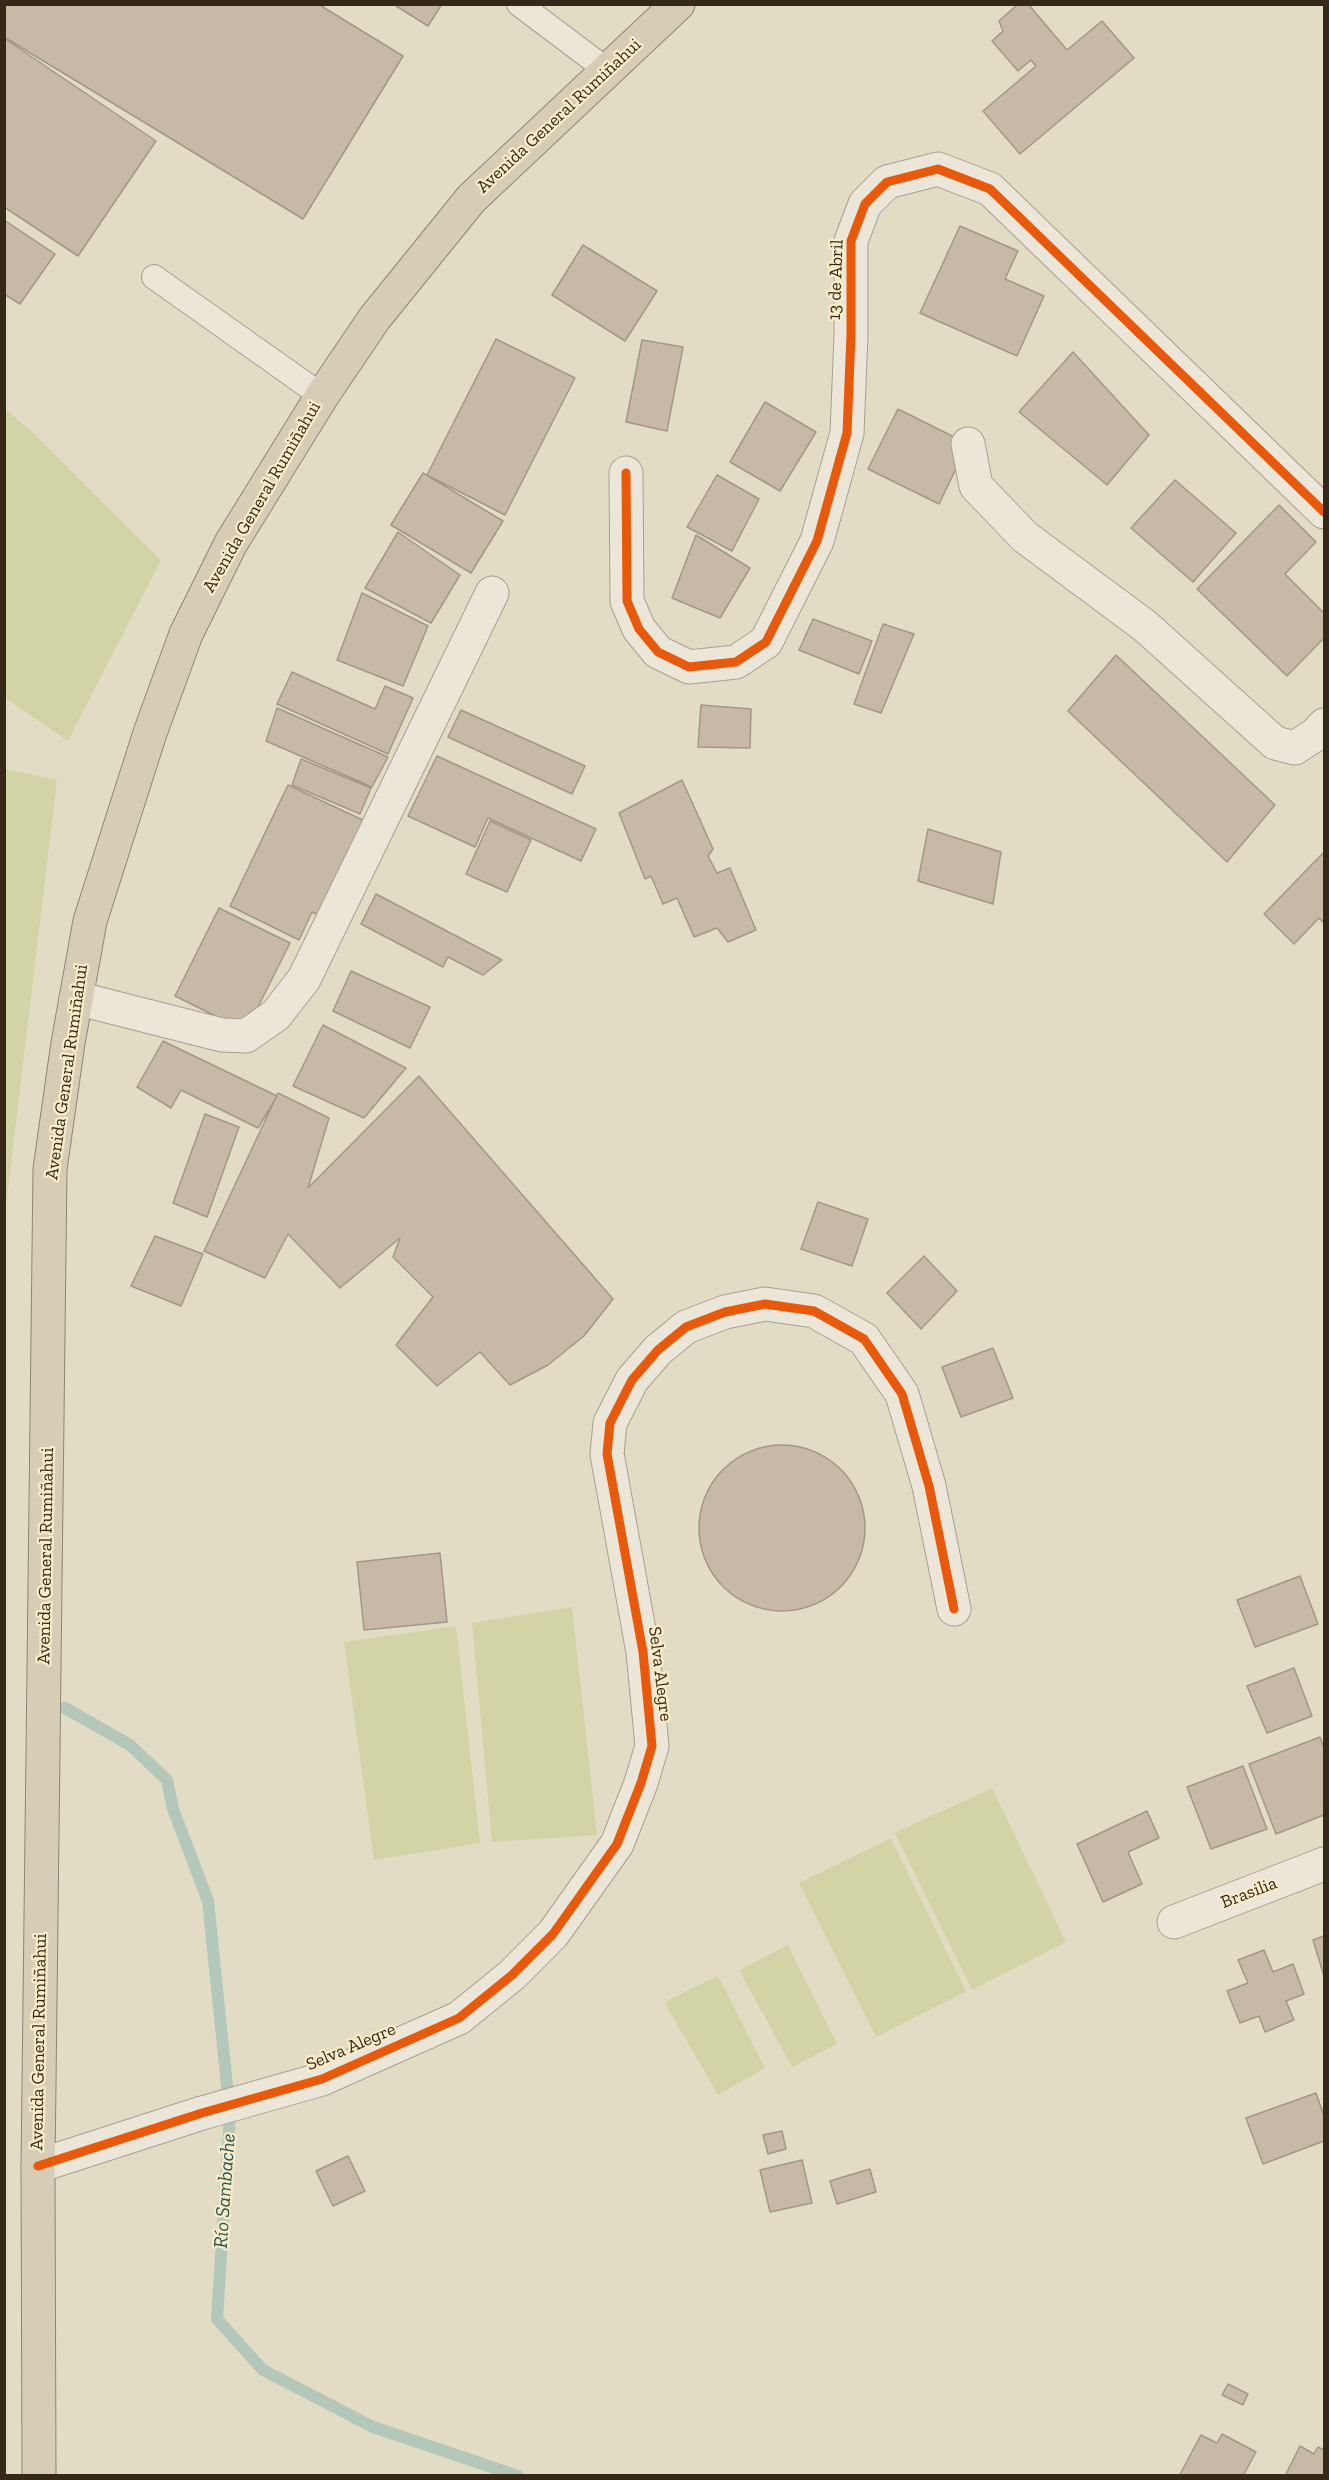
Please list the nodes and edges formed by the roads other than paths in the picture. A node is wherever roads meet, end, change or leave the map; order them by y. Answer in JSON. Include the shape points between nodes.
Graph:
{"nodes":[{"id":1,"x":519,"y":4,"type":"edge"},
{"id":2,"x":678,"y":4,"type":"edge"},
{"id":3,"x":608,"y":71,"type":"junction"},
{"id":4,"x":154,"y":277,"type":"dead end"},
{"id":5,"x":322,"y":396,"type":"junction"},
{"id":6,"x":968,"y":444,"type":"dead end"},
{"id":7,"x":626,"y":473,"type":"dead end"},
{"id":8,"x":1324,"y":512,"type":"edge"},
{"id":9,"x":492,"y":593,"type":"dead end"},
{"id":10,"x":1324,"y":725,"type":"edge"},
{"id":11,"x":76,"y":998,"type":"junction"},
{"id":12,"x":954,"y":1609,"type":"dead end"},
{"id":13,"x":1324,"y":1864,"type":"edge"},
{"id":14,"x":1174,"y":1922,"type":"dead end"},
{"id":15,"x":38,"y":2166,"type":"junction"},
{"id":16,"x":39,"y":2475,"type":"edge"}],
"edges":[{"from":1,"to":3,"type":"lane"},
{"from":2,"to":3,"type":"highway","name":"Avenida General Rumiñahui"},
{"from":3,"to":5,"type":"highway","name":"Avenida General Rumiñahui","via":[[471,199],[374,319]]},
{"from":4,"to":5,"type":"lane"},
{"from":5,"to":11,"type":"highway","name":"Avenida General Rumiñahui","via":[[231,543],[186,634],[90,921]]},
{"from":6,"to":10,"type":"street","via":[[976,486],[1025,537],[1145,626],[1275,743],[1295,748]]},
{"from":7,"to":8,"type":"street","name":"13 de Abril","via":[[627,601],[639,629],[658,652],[689,666],[736,662],[766,642],[817,541],[847,434],[850,241],[865,204],[887,182],[938,169],[990,189]]},
{"from":9,"to":11,"type":"street","via":[[304,979],[276,1015],[246,1036],[222,1035]]},
{"from":11,"to":15,"type":"highway","name":"Avenida General Rumiñahui","via":[[50,1169]]},
{"from":12,"to":15,"type":"street","name":"Selva Alegre","via":[[928,1486],[902,1394],[864,1339],[814,1311],[765,1304],[725,1312],[686,1327],[658,1350],[632,1380],[610,1423],[607,1454],[643,1652],[652,1746],[617,1844],[553,1934],[512,1975],[459,2018],[322,2079]]},
{"from":13,"to":14,"type":"street","name":"Brasilia"},
{"from":15,"to":16,"type":"highway","name":"Avenida General Rumiñahui"}]}
